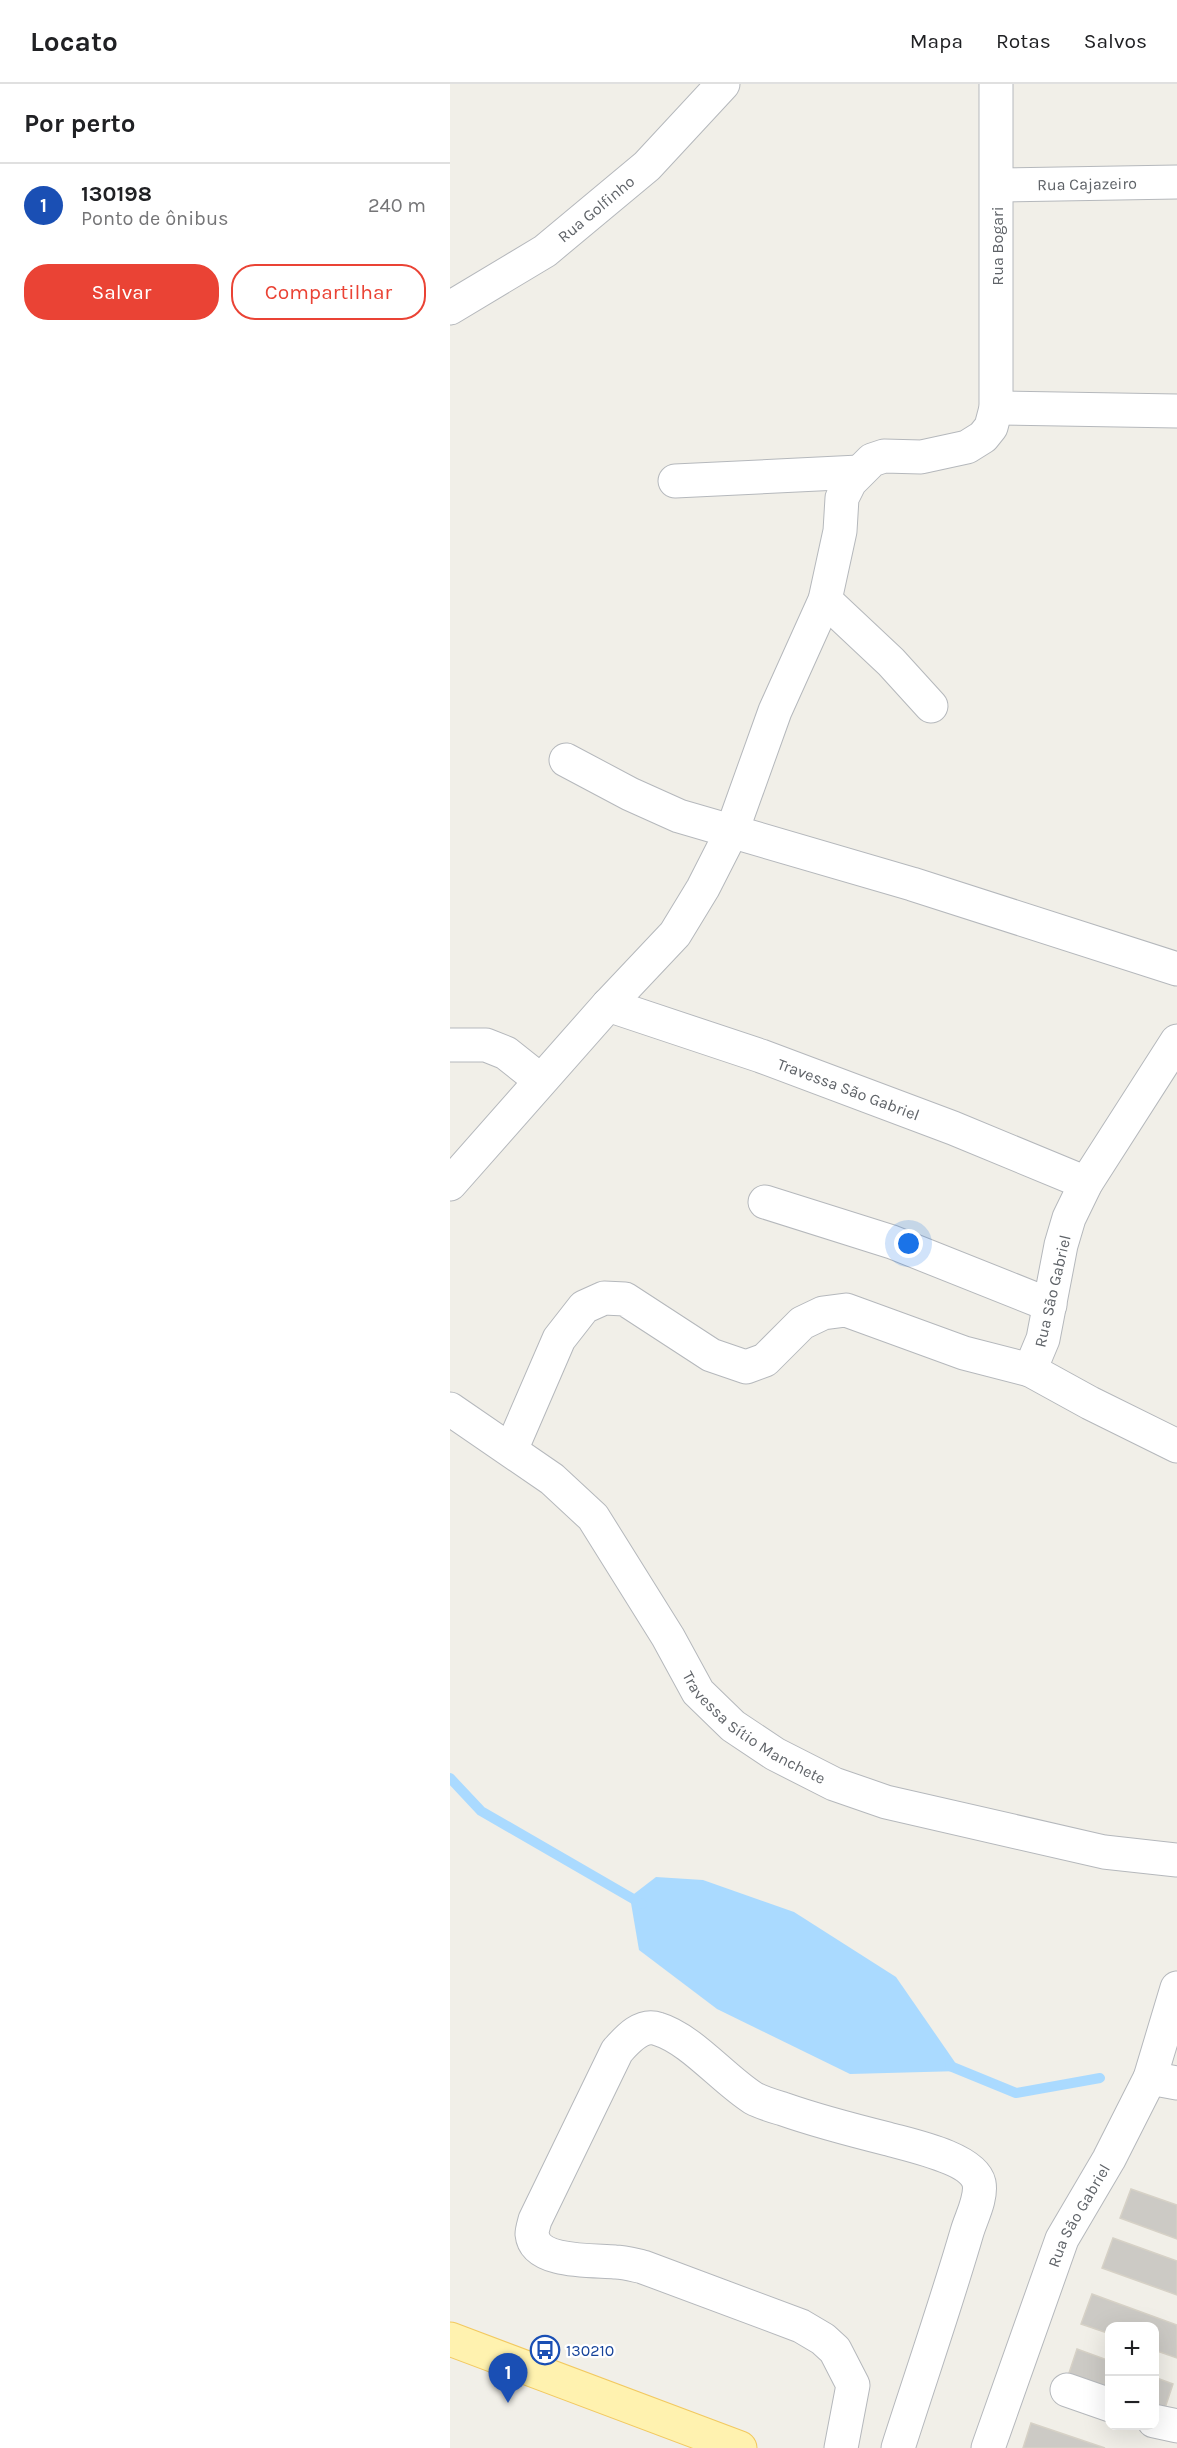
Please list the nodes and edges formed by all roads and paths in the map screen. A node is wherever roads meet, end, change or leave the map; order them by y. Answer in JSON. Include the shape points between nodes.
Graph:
{"nodes":[{"id":1,"x":723,"y":84,"type":"edge"},
{"id":2,"x":996,"y":84,"type":"edge"},
{"id":3,"x":1177,"y":182,"type":"edge"},
{"id":4,"x":997,"y":185,"type":"junction"},
{"id":5,"x":450,"y":308,"type":"edge"},
{"id":6,"x":996,"y":408,"type":"junction"},
{"id":7,"x":1177,"y":411,"type":"edge"},
{"id":8,"x":675,"y":481,"type":"dead end"},
{"id":9,"x":850,"y":485,"type":"junction"},
{"id":10,"x":825,"y":600,"type":"junction"},
{"id":11,"x":931,"y":706,"type":"dead end"},
{"id":12,"x":566,"y":760,"type":"dead end"},
{"id":13,"x":732,"y":831,"type":"junction"},
{"id":14,"x":1177,"y":969,"type":"edge"},
{"id":15,"x":608,"y":1005,"type":"junction"},
{"id":16,"x":1177,"y":1041,"type":"edge"},
{"id":17,"x":450,"y":1045,"type":"edge"},
{"id":18,"x":540,"y":1080,"type":"junction"},
{"id":19,"x":1086,"y":1183,"type":"junction"},
{"id":20,"x":450,"y":1184,"type":"edge"},
{"id":21,"x":765,"y":1202,"type":"dead end"},
{"id":22,"x":1050,"y":1305,"type":"junction"},
{"id":23,"x":1030,"y":1370,"type":"junction"},
{"id":24,"x":450,"y":1409,"type":"edge"},
{"id":25,"x":1177,"y":1446,"type":"edge"},
{"id":26,"x":511,"y":1450,"type":"junction"},
{"id":27,"x":1177,"y":1860,"type":"edge"},
{"id":28,"x":1177,"y":1988,"type":"edge"},
{"id":29,"x":1163,"y":2080,"type":"edge"},
{"id":30,"x":450,"y":2339,"type":"edge"},
{"id":31,"x":1067,"y":2390,"type":"dead end"},
{"id":32,"x":1105,"y":2403,"type":"edge"},
{"id":33,"x":1159,"y":2422,"type":"edge"},
{"id":34,"x":1177,"y":2426,"type":"edge"},
{"id":35,"x":696,"y":2440,"type":"edge"},
{"id":36,"x":740,"y":2448,"type":"edge"},
{"id":37,"x":841,"y":2448,"type":"edge"},
{"id":38,"x":898,"y":2448,"type":"edge"},
{"id":39,"x":988,"y":2448,"type":"edge"}],
"edges":[{"from":1,"to":5,"type":"street","name":"Rua Golfinho","via":[[647,166],[545,251]]},
{"from":2,"to":4,"type":"street","name":"Rua Bogari"},
{"from":3,"to":4,"type":"street","name":"Rua Cajazeiro"},
{"from":4,"to":6,"type":"street","name":"Rua Bogari"},
{"from":6,"to":7,"type":"street"},
{"from":6,"to":9,"type":"street","name":"Rua Bogari","via":[[991,427],[967,447],[921,457],[884,456],[872,460]]},
{"from":8,"to":9,"type":"street"},
{"from":9,"to":10,"type":"street"},
{"from":10,"to":11,"type":"street"},
{"from":10,"to":13,"type":"street","via":[[775,711]]},
{"from":12,"to":13,"type":"street","via":[[679,816]]},
{"from":13,"to":14,"type":"street"},
{"from":13,"to":15,"type":"street","via":[[675,934]]},
{"from":15,"to":18,"type":"street"},
{"from":15,"to":19,"type":"street","name":"Travessa São Gabriel","via":[[761,1056]]},
{"from":16,"to":19,"type":"street","name":"Rua São Gabriel"},
{"from":17,"to":18,"type":"street","via":[[486,1045],[507,1053]]},
{"from":18,"to":20,"type":"street"},
{"from":19,"to":22,"type":"street","name":"Rua São Gabriel","via":[[1061,1245]]},
{"from":21,"to":22,"type":"street","via":[[892,1242]]},
{"from":22,"to":23,"type":"street","name":"Rua São Gabriel","via":[[1043,1339]]},
{"from":23,"to":25,"type":"street","name":"Rua São Gabriel"},
{"from":23,"to":26,"type":"street","via":[[964,1353],[846,1310],[823,1313],[802,1323],[765,1360],[746,1367],[711,1355],[625,1299],[604,1298],[584,1307],[559,1339]]},
{"from":24,"to":26,"type":"street","name":"Travessa Sítio Manchete"},
{"from":26,"to":27,"type":"street","name":"Travessa Sítio Manchete","via":[[552,1479],[593,1518],[699,1692],[733,1726],[775,1754],[834,1784],[886,1802],[1093,1850]]},
{"from":28,"to":29,"type":"street","name":"Rua São Gabriel"},
{"from":29,"to":39,"type":"street","name":"Rua São Gabriel","via":[[1109,2159],[1062,2239]]},
{"from":30,"to":35,"type":"main road"},
{"from":31,"to":32,"type":"street"},
{"from":33,"to":34,"type":"street"},
{"from":35,"to":36,"type":"main road"},
{"from":37,"to":38,"type":"street","via":[[853,2385],[835,2350],[823,2339],[801,2326],[643,2267],[563,2258],[545,2252],[536,2243],[532,2233],[535,2220],[617,2051],[632,2035],[658,2028],[687,2045],[756,2099],[959,2162],[979,2182],[962,2250]]}]}
